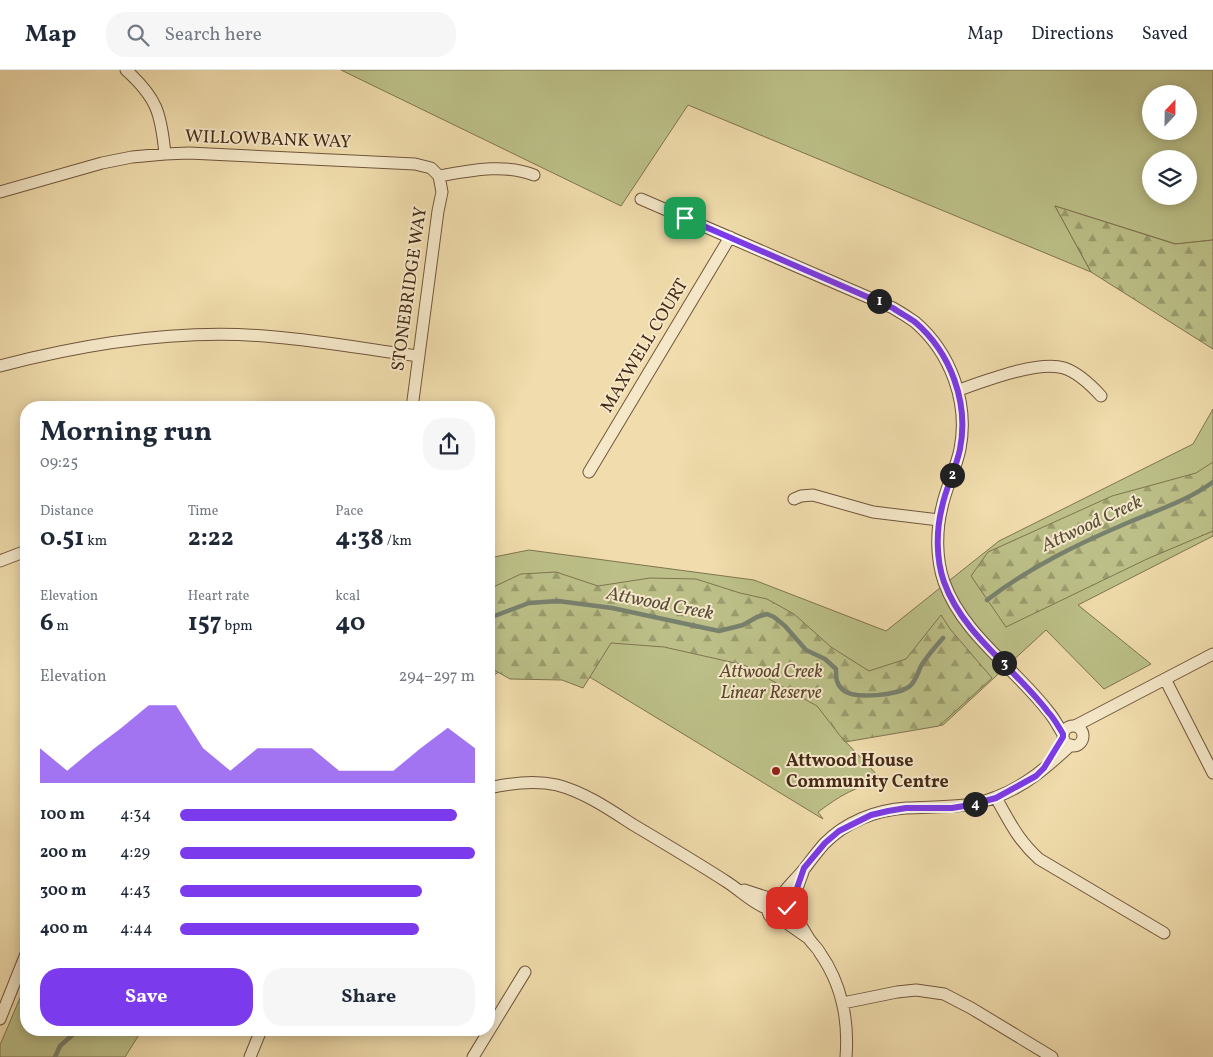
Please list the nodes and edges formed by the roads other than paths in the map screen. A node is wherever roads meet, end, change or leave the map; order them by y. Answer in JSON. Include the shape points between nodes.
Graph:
{"nodes":[{"id":1,"x":126,"y":70,"type":"edge"},
{"id":2,"x":165,"y":154,"type":"junction"},
{"id":3,"x":534,"y":175,"type":"dead end"},
{"id":4,"x":439,"y":176,"type":"junction"},
{"id":5,"x":0,"y":192,"type":"edge"},
{"id":6,"x":641,"y":200,"type":"dead end"},
{"id":7,"x":730,"y":238,"type":"junction"},
{"id":8,"x":418,"y":356,"type":"junction"},
{"id":9,"x":0,"y":366,"type":"edge"},
{"id":10,"x":959,"y":390,"type":"junction"},
{"id":11,"x":1101,"y":396,"type":"dead end"},
{"id":12,"x":413,"y":401,"type":"edge"},
{"id":13,"x":589,"y":472,"type":"dead end"},
{"id":14,"x":794,"y":499,"type":"dead end"},
{"id":15,"x":940,"y":520,"type":"junction"},
{"id":16,"x":20,"y":553,"type":"edge"},
{"id":17,"x":0,"y":561,"type":"edge"},
{"id":18,"x":1213,"y":654,"type":"edge"},
{"id":19,"x":1165,"y":679,"type":"junction"},
{"id":20,"x":1071,"y":734,"type":"junction"},
{"id":21,"x":1213,"y":773,"type":"edge"},
{"id":22,"x":495,"y":787,"type":"edge"},
{"id":23,"x":996,"y":798,"type":"junction"},
{"id":24,"x":779,"y":907,"type":"junction"},
{"id":25,"x":1164,"y":934,"type":"dead end"},
{"id":26,"x":20,"y":969,"type":"edge"},
{"id":27,"x":524,"y":972,"type":"dead end"},
{"id":28,"x":842,"y":1003,"type":"junction"},
{"id":29,"x":1,"y":1016,"type":"edge"},
{"id":30,"x":495,"y":1020,"type":"edge"},
{"id":31,"x":259,"y":1036,"type":"edge"},
{"id":32,"x":486,"y":1036,"type":"edge"},
{"id":33,"x":250,"y":1057,"type":"edge"},
{"id":34,"x":473,"y":1057,"type":"edge"},
{"id":35,"x":846,"y":1057,"type":"edge"},
{"id":36,"x":1052,"y":1057,"type":"edge"}],
"edges":[{"from":1,"to":2,"type":"street","via":[[150,95],[158,109]]},
{"from":2,"to":4,"type":"street","name":"WILLOWBANK WAY","via":[[415,164],[431,168]]},
{"from":2,"to":5,"type":"street","name":"WILLOWBANK WAY","via":[[102,163]]},
{"from":3,"to":4,"type":"street","via":[[503,169]]},
{"from":4,"to":8,"type":"street","name":"STONEBRIDGE WAY","via":[[442,192]]},
{"from":6,"to":7,"type":"street"},
{"from":7,"to":10,"type":"street","via":[[869,297],[915,322],[945,359]]},
{"from":7,"to":13,"type":"street","name":"MAXWELL COURT"},
{"from":8,"to":9,"type":"street","via":[[275,336],[194,335],[115,343]]},
{"from":8,"to":12,"type":"street","name":"STONEBRIDGE WAY"},
{"from":10,"to":11,"type":"street","via":[[1036,367],[1051,366],[1076,374]]},
{"from":10,"to":15,"type":"street","via":[[963,429]]},
{"from":14,"to":15,"type":"street","via":[[813,495],[873,512]]},
{"from":15,"to":20,"type":"street","via":[[940,563],[950,596],[980,637]]},
{"from":16,"to":17,"type":"street"},
{"from":18,"to":19,"type":"street"},
{"from":19,"to":20,"type":"street","via":[[1132,695]]},
{"from":19,"to":21,"type":"street"},
{"from":20,"to":23,"type":"street","via":[[1044,768],[1024,784]]},
{"from":22,"to":24,"type":"street","via":[[533,782],[557,785],[576,792],[736,887],[746,897]]},
{"from":23,"to":24,"type":"street","via":[[952,808],[906,808],[871,815],[839,831],[787,886]]},
{"from":23,"to":25,"type":"street","via":[[1025,846],[1039,859]]},
{"from":24,"to":28,"type":"street","via":[[796,917],[820,952],[829,966]]},
{"from":26,"to":29,"type":"street"},
{"from":27,"to":30,"type":"street"},
{"from":28,"to":35,"type":"street","via":[[847,1030]]},
{"from":28,"to":36,"type":"street","via":[[916,990],[944,994]]},
{"from":31,"to":33,"type":"street"},
{"from":32,"to":34,"type":"street"}]}
